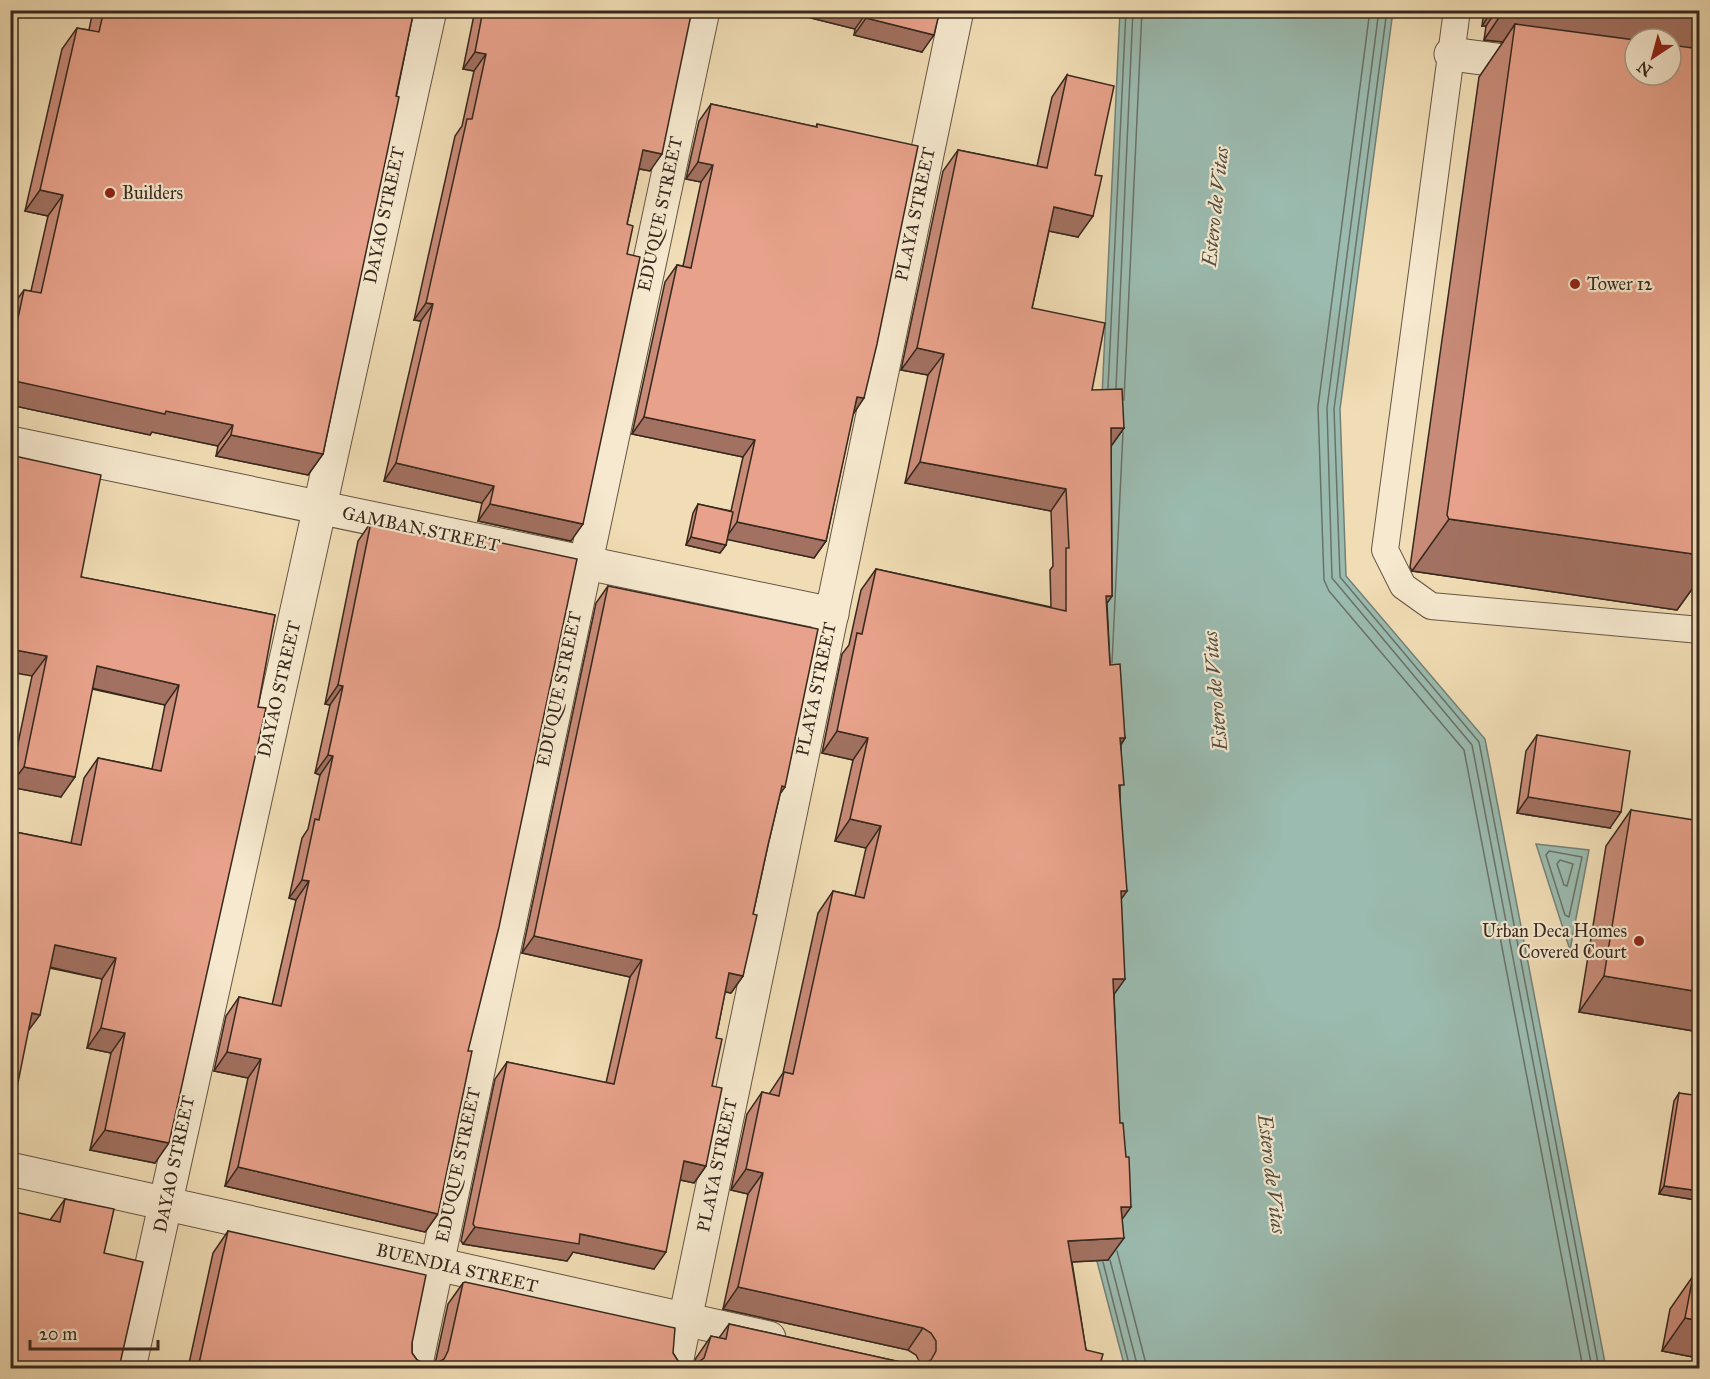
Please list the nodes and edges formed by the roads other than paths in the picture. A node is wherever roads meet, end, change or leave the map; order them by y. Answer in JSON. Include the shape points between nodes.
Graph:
{"nodes":[{"id":1,"x":430,"y":10,"type":"edge"},
{"id":2,"x":703,"y":10,"type":"edge"},
{"id":3,"x":957,"y":10,"type":"edge"},
{"id":4,"x":1457,"y":10,"type":"edge"},
{"id":5,"x":1451,"y":54,"type":"junction"},
{"id":6,"x":1569,"y":70,"type":"edge"},
{"id":7,"x":10,"y":443,"type":"edge"},
{"id":8,"x":320,"y":508,"type":"junction"},
{"id":9,"x":586,"y":562,"type":"junction"},
{"id":10,"x":832,"y":614,"type":"junction"},
{"id":11,"x":1700,"y":630,"type":"edge"},
{"id":12,"x":10,"y":1169,"type":"edge"},
{"id":13,"x":166,"y":1202,"type":"junction"},
{"id":14,"x":438,"y":1263,"type":"junction"},
{"id":15,"x":686,"y":1319,"type":"junction"},
{"id":16,"x":800,"y":1345,"type":"edge"},
{"id":17,"x":129,"y":1368,"type":"edge"},
{"id":18,"x":415,"y":1368,"type":"edge"},
{"id":19,"x":675,"y":1368,"type":"edge"}],
"edges":[{"from":1,"to":8,"type":"street","name":"DAYAO STREET"},
{"from":2,"to":9,"type":"street","name":"EDUQUE STREET"},
{"from":3,"to":10,"type":"street","name":"PLAYA STREET"},
{"from":4,"to":5,"type":"lane"},
{"from":5,"to":6,"type":"street"},
{"from":5,"to":11,"type":"lane","via":[[1385,550],[1403,586],[1431,606]]},
{"from":7,"to":8,"type":"street","name":"GAMBAN STREET"},
{"from":8,"to":9,"type":"street","name":"GAMBAN STREET"},
{"from":8,"to":13,"type":"street","name":"DAYAO STREET"},
{"from":9,"to":10,"type":"street","name":"GAMBAN STREET"},
{"from":9,"to":14,"type":"street","name":"EDUQUE STREET"},
{"from":10,"to":15,"type":"street","name":"PLAYA STREET"},
{"from":12,"to":13,"type":"street","name":"BUENDIA STREET"},
{"from":13,"to":14,"type":"street","name":"BUENDIA STREET"},
{"from":13,"to":17,"type":"street","name":"DAYAO STREET"},
{"from":14,"to":15,"type":"street","name":"BUENDIA STREET"},
{"from":14,"to":18,"type":"street","name":"EDUQUE STREET"},
{"from":15,"to":16,"type":"street","name":"BUENDIA STREET"},
{"from":15,"to":19,"type":"street","name":"PLAYA STREET"}]}
